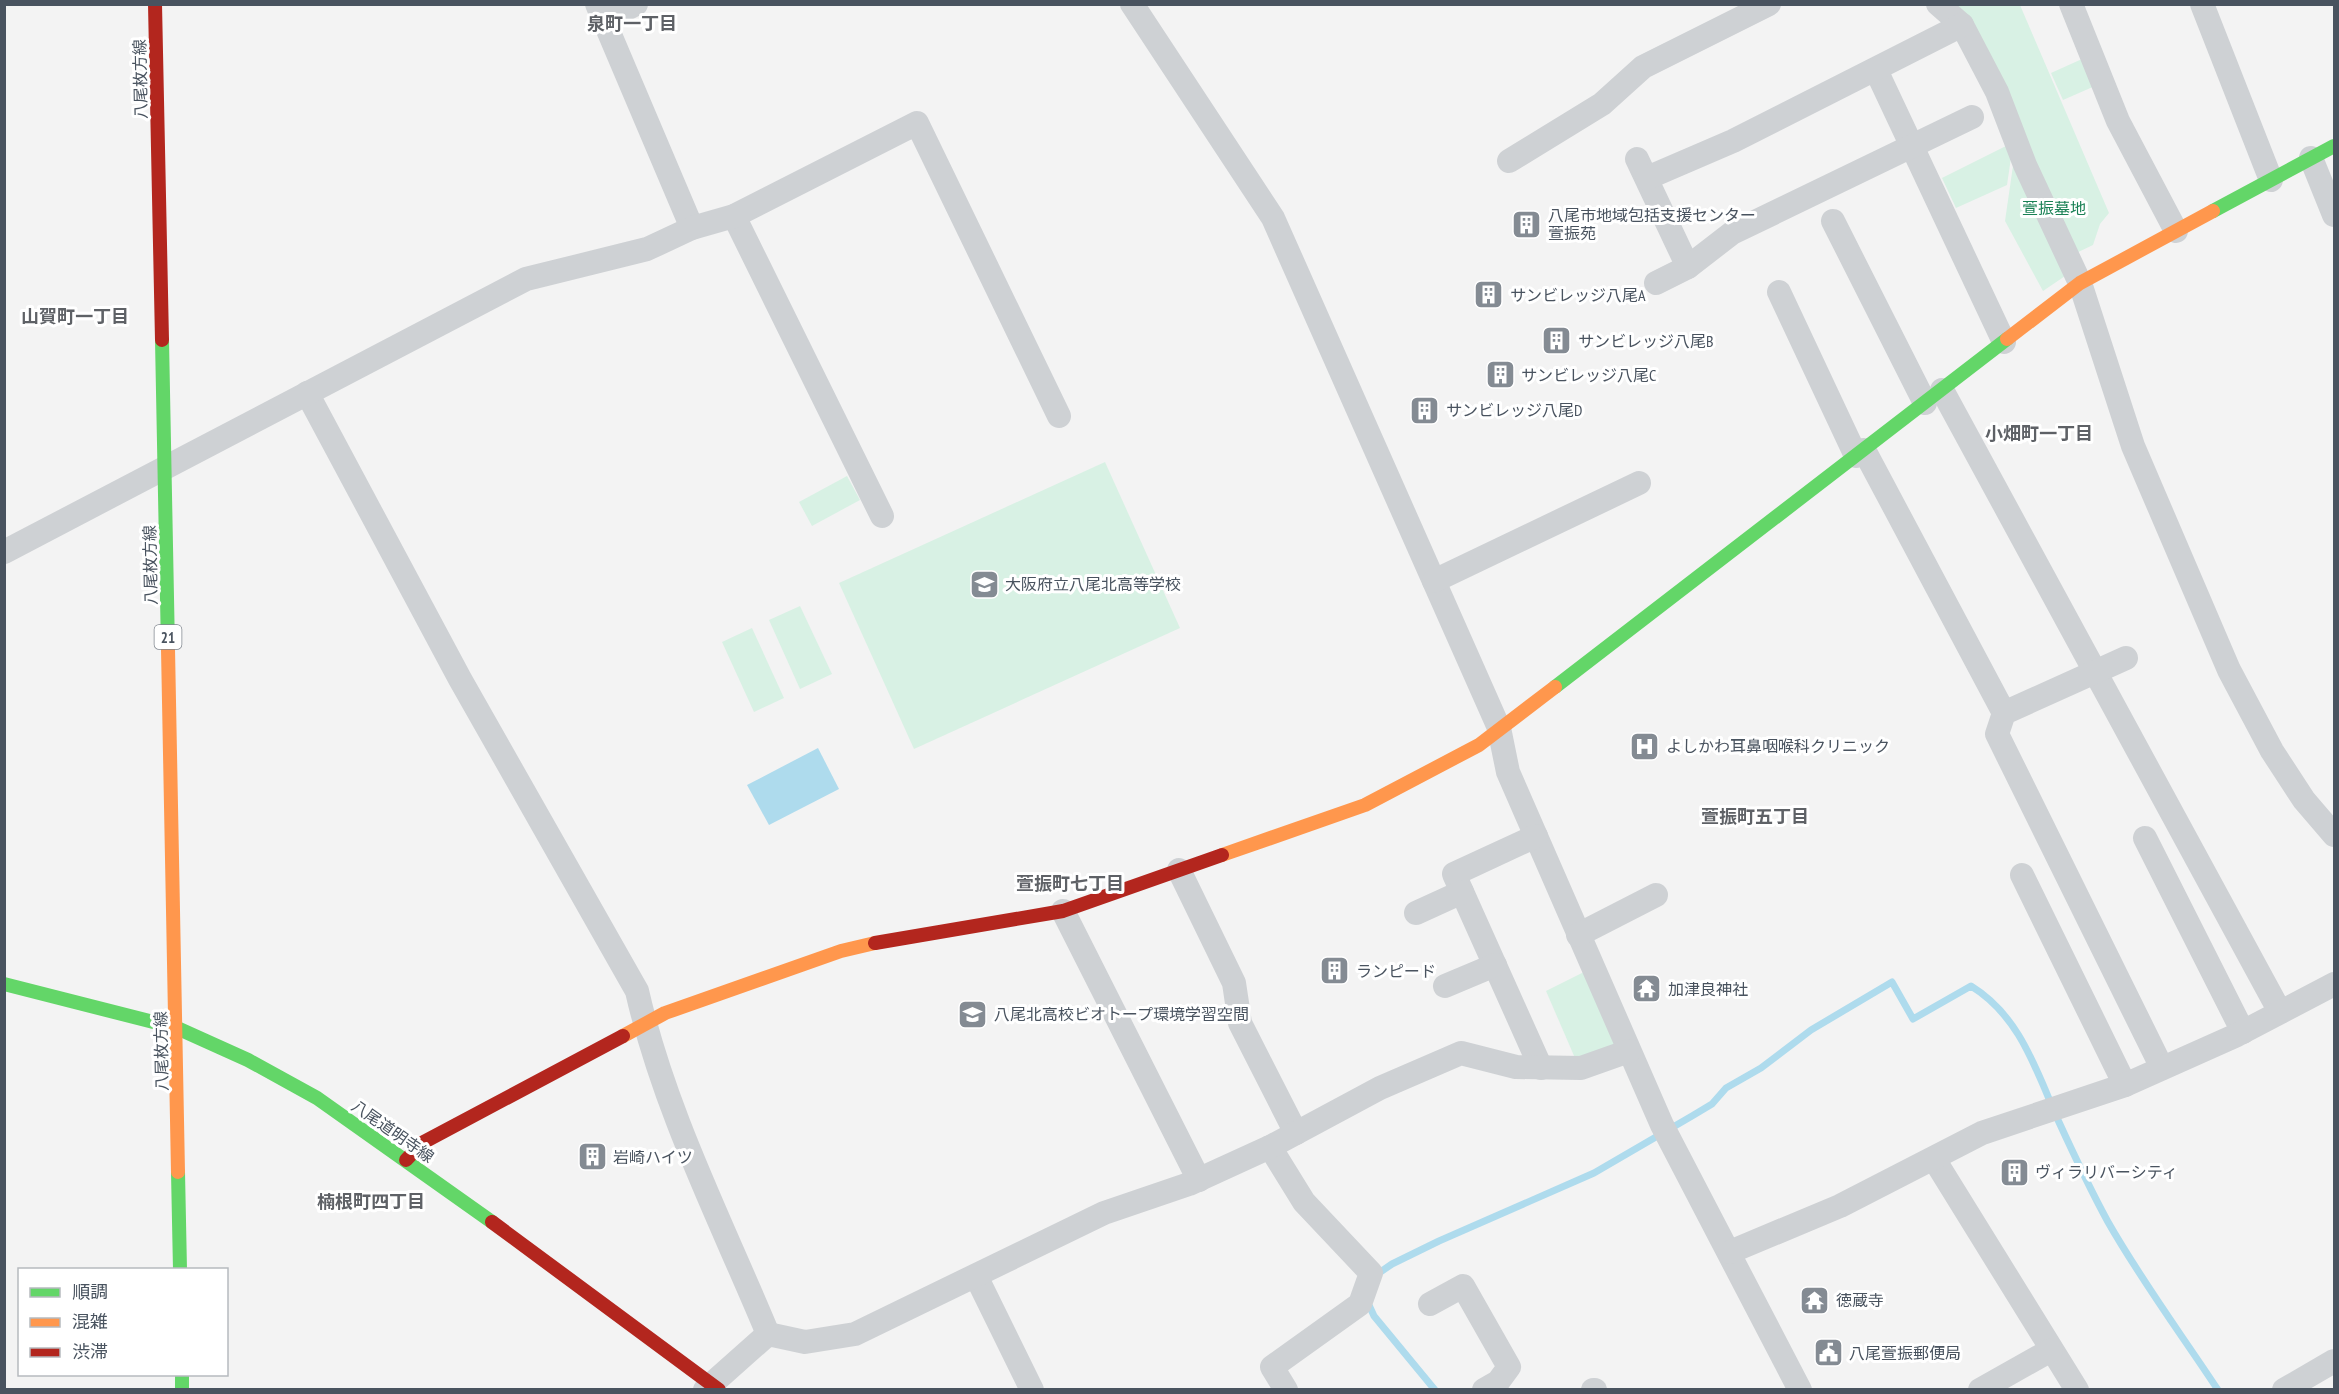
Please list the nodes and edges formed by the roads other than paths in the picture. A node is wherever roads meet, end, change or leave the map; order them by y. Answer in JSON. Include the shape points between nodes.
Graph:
{"nodes":[{"id":1,"x":155,"y":4,"type":"edge"},
{"id":2,"x":636,"y":4,"type":"edge"},
{"id":3,"x":1132,"y":4,"type":"edge"},
{"id":4,"x":1938,"y":4,"type":"edge"},
{"id":5,"x":2071,"y":4,"type":"edge"},
{"id":6,"x":2202,"y":4,"type":"edge"},
{"id":7,"x":1766,"y":5,"type":"edge"},
{"id":8,"x":601,"y":13,"type":"edge"},
{"id":9,"x":1962,"y":25,"type":"junction"},
{"id":10,"x":1876,"y":70,"type":"junction"},
{"id":11,"x":1972,"y":117,"type":"dead end"},
{"id":12,"x":1911,"y":144,"type":"junction"},
{"id":13,"x":2334,"y":146,"type":"edge"},
{"id":14,"x":2311,"y":158,"type":"junction"},
{"id":15,"x":1509,"y":161,"type":"dead end"},
{"id":16,"x":2271,"y":180,"type":"junction"},
{"id":17,"x":2334,"y":215,"type":"edge"},
{"id":18,"x":734,"y":216,"type":"junction"},
{"id":19,"x":1833,"y":221,"type":"dead end"},
{"id":20,"x":692,"y":228,"type":"junction"},
{"id":21,"x":2176,"y":231,"type":"junction"},
{"id":22,"x":1688,"y":267,"type":"junction"},
{"id":23,"x":1656,"y":283,"type":"dead end"},
{"id":24,"x":2080,"y":283,"type":"junction"},
{"id":25,"x":1779,"y":291,"type":"dead end"},
{"id":26,"x":2004,"y":342,"type":"junction"},
{"id":27,"x":307,"y":393,"type":"junction"},
{"id":28,"x":1934,"y":397,"type":"junction"},
{"id":29,"x":1059,"y":416,"type":"dead end"},
{"id":30,"x":1860,"y":453,"type":"junction"},
{"id":31,"x":164,"y":469,"type":"junction"},
{"id":32,"x":1639,"y":483,"type":"dead end"},
{"id":33,"x":882,"y":516,"type":"dead end"},
{"id":34,"x":4,"y":552,"type":"edge"},
{"id":35,"x":1434,"y":581,"type":"junction"},
{"id":36,"x":2126,"y":658,"type":"dead end"},
{"id":37,"x":2096,"y":672,"type":"junction"},
{"id":38,"x":2004,"y":713,"type":"junction"},
{"id":39,"x":1499,"y":728,"type":"junction"},
{"id":40,"x":2334,"y":835,"type":"edge"},
{"id":41,"x":1536,"y":836,"type":"junction"},
{"id":42,"x":2145,"y":838,"type":"dead end"},
{"id":43,"x":1179,"y":870,"type":"junction"},
{"id":44,"x":2022,"y":875,"type":"dead end"},
{"id":45,"x":1462,"y":891,"type":"junction"},
{"id":46,"x":1656,"y":895,"type":"dead end"},
{"id":47,"x":1063,"y":911,"type":"junction"},
{"id":48,"x":1416,"y":913,"type":"dead end"},
{"id":49,"x":1578,"y":934,"type":"junction"},
{"id":50,"x":1495,"y":965,"type":"junction"},
{"id":51,"x":4,"y":984,"type":"edge"},
{"id":52,"x":2334,"y":984,"type":"edge"},
{"id":53,"x":1445,"y":986,"type":"dead end"},
{"id":54,"x":2280,"y":1012,"type":"junction"},
{"id":55,"x":644,"y":1022,"type":"junction"},
{"id":56,"x":177,"y":1028,"type":"junction"},
{"id":57,"x":2243,"y":1032,"type":"junction"},
{"id":58,"x":1629,"y":1051,"type":"junction"},
{"id":59,"x":1541,"y":1068,"type":"junction"},
{"id":60,"x":2162,"y":1068,"type":"junction"},
{"id":61,"x":2124,"y":1085,"type":"junction"},
{"id":62,"x":1296,"y":1133,"type":"junction"},
{"id":63,"x":1270,"y":1147,"type":"junction"},
{"id":64,"x":1934,"y":1159,"type":"junction"},
{"id":65,"x":406,"y":1160,"type":"junction"},
{"id":66,"x":1199,"y":1179,"type":"junction"},
{"id":67,"x":1730,"y":1252,"type":"junction"},
{"id":68,"x":180,"y":1268,"type":"edge"},
{"id":69,"x":976,"y":1276,"type":"junction"},
{"id":70,"x":1430,"y":1304,"type":"dead end"},
{"id":71,"x":768,"y":1334,"type":"junction"},
{"id":72,"x":2051,"y":1350,"type":"junction"},
{"id":73,"x":2334,"y":1361,"type":"edge"},
{"id":74,"x":1508,"y":1382,"type":"edge"},
{"id":75,"x":712,"y":1388,"type":"edge"},
{"id":76,"x":2291,"y":1388,"type":"edge"},
{"id":77,"x":1032,"y":1389,"type":"edge"},
{"id":78,"x":1286,"y":1389,"type":"edge"},
{"id":79,"x":1484,"y":1389,"type":"edge"},
{"id":80,"x":1797,"y":1389,"type":"edge"},
{"id":81,"x":1980,"y":1389,"type":"edge"},
{"id":82,"x":2077,"y":1389,"type":"edge"}],
"edges":[{"from":1,"to":31,"type":"street","name":"八尾枚方線","number":"21"},
{"from":2,"to":8,"type":"street"},
{"from":3,"to":35,"type":"street","via":[[1273,218]]},
{"from":4,"to":9,"type":"street"},
{"from":5,"to":21,"type":"street","via":[[2118,121]]},
{"from":6,"to":16,"type":"street"},
{"from":7,"to":15,"type":"street","via":[[1643,67],[1602,104]]},
{"from":8,"to":20,"type":"street"},
{"from":9,"to":10,"type":"street"},
{"from":9,"to":24,"type":"street","via":[[1997,92],[2025,165]]},
{"from":10,"to":12,"type":"street"},
{"from":10,"to":22,"type":"street","via":[[1733,141],[1642,168]]},
{"from":11,"to":12,"type":"street"},
{"from":12,"to":22,"type":"street","via":[[1732,233]]},
{"from":12,"to":26,"type":"street"},
{"from":13,"to":14,"type":"street"},
{"from":14,"to":16,"type":"street"},
{"from":14,"to":17,"type":"street"},
{"from":16,"to":21,"type":"street"},
{"from":18,"to":20,"type":"street"},
{"from":18,"to":29,"type":"street","via":[[917,123]]},
{"from":18,"to":33,"type":"street"},
{"from":19,"to":28,"type":"street"},
{"from":20,"to":27,"type":"street","via":[[647,249],[526,279]]},
{"from":21,"to":24,"type":"street"},
{"from":22,"to":23,"type":"street"},
{"from":24,"to":26,"type":"street"},
{"from":24,"to":40,"type":"street","via":[[2133,446],[2229,670],[2272,751],[2304,800]]},
{"from":25,"to":30,"type":"street"},
{"from":26,"to":28,"type":"street"},
{"from":27,"to":31,"type":"street"},
{"from":27,"to":55,"type":"street","via":[[460,680],[637,991]]},
{"from":28,"to":30,"type":"street"},
{"from":28,"to":37,"type":"street"},
{"from":30,"to":38,"type":"street"},
{"from":30,"to":39,"type":"street"},
{"from":31,"to":34,"type":"street"},
{"from":31,"to":56,"type":"street","name":"八尾枚方線","number":"21"},
{"from":32,"to":35,"type":"street","via":[[1592,496],[1517,531]]},
{"from":35,"to":39,"type":"street"},
{"from":36,"to":37,"type":"street"},
{"from":37,"to":38,"type":"street"},
{"from":37,"to":54,"type":"street"},
{"from":38,"to":60,"type":"street","via":[[1997,734]]},
{"from":39,"to":41,"type":"street","via":[[1508,771]]},
{"from":39,"to":43,"type":"street","via":[[1479,745],[1365,805]]},
{"from":41,"to":45,"type":"street","via":[[1454,874]]},
{"from":41,"to":49,"type":"street"},
{"from":42,"to":57,"type":"street"},
{"from":43,"to":47,"type":"street"},
{"from":43,"to":62,"type":"street","via":[[1234,983],[1240,1023]]},
{"from":44,"to":61,"type":"street"},
{"from":45,"to":48,"type":"street"},
{"from":45,"to":50,"type":"street"},
{"from":46,"to":49,"type":"street"},
{"from":47,"to":55,"type":"street","via":[[842,951]]},
{"from":47,"to":66,"type":"street"},
{"from":49,"to":58,"type":"street"},
{"from":50,"to":53,"type":"street"},
{"from":50,"to":59,"type":"street"},
{"from":51,"to":56,"type":"street","name":"八尾道明寺線"},
{"from":52,"to":54,"type":"street"},
{"from":54,"to":57,"type":"street"},
{"from":55,"to":65,"type":"street","via":[[422,1143]]},
{"from":55,"to":71,"type":"street","via":[[700,1180]]},
{"from":56,"to":65,"type":"street","name":"八尾道明寺線","via":[[248,1060],[317,1098]]},
{"from":56,"to":68,"type":"street","name":"八尾枚方線","number":"21"},
{"from":57,"to":60,"type":"street"},
{"from":58,"to":59,"type":"street","via":[[1581,1068]]},
{"from":58,"to":67,"type":"street","via":[[1665,1131]]},
{"from":59,"to":62,"type":"street","via":[[1516,1067],[1461,1053]]},
{"from":60,"to":61,"type":"street"},
{"from":61,"to":64,"type":"street","via":[[1982,1133]]},
{"from":62,"to":63,"type":"street"},
{"from":63,"to":66,"type":"street"},
{"from":63,"to":78,"type":"street","via":[[1304,1202],[1371,1273],[1360,1304],[1272,1367]]},
{"from":64,"to":67,"type":"street","via":[[1840,1206]]},
{"from":64,"to":72,"type":"street"},
{"from":65,"to":75,"type":"street","name":"八尾道明寺線"},
{"from":66,"to":69,"type":"street","via":[[1104,1213]]},
{"from":67,"to":80,"type":"street"},
{"from":69,"to":71,"type":"street","via":[[855,1334],[805,1342]]},
{"from":69,"to":77,"type":"street"},
{"from":70,"to":74,"type":"street","via":[[1463,1286],[1509,1367]]},
{"from":71,"to":75,"type":"street"},
{"from":72,"to":81,"type":"street"},
{"from":72,"to":82,"type":"street"},
{"from":73,"to":76,"type":"street"},
{"from":74,"to":79,"type":"street"}]}
